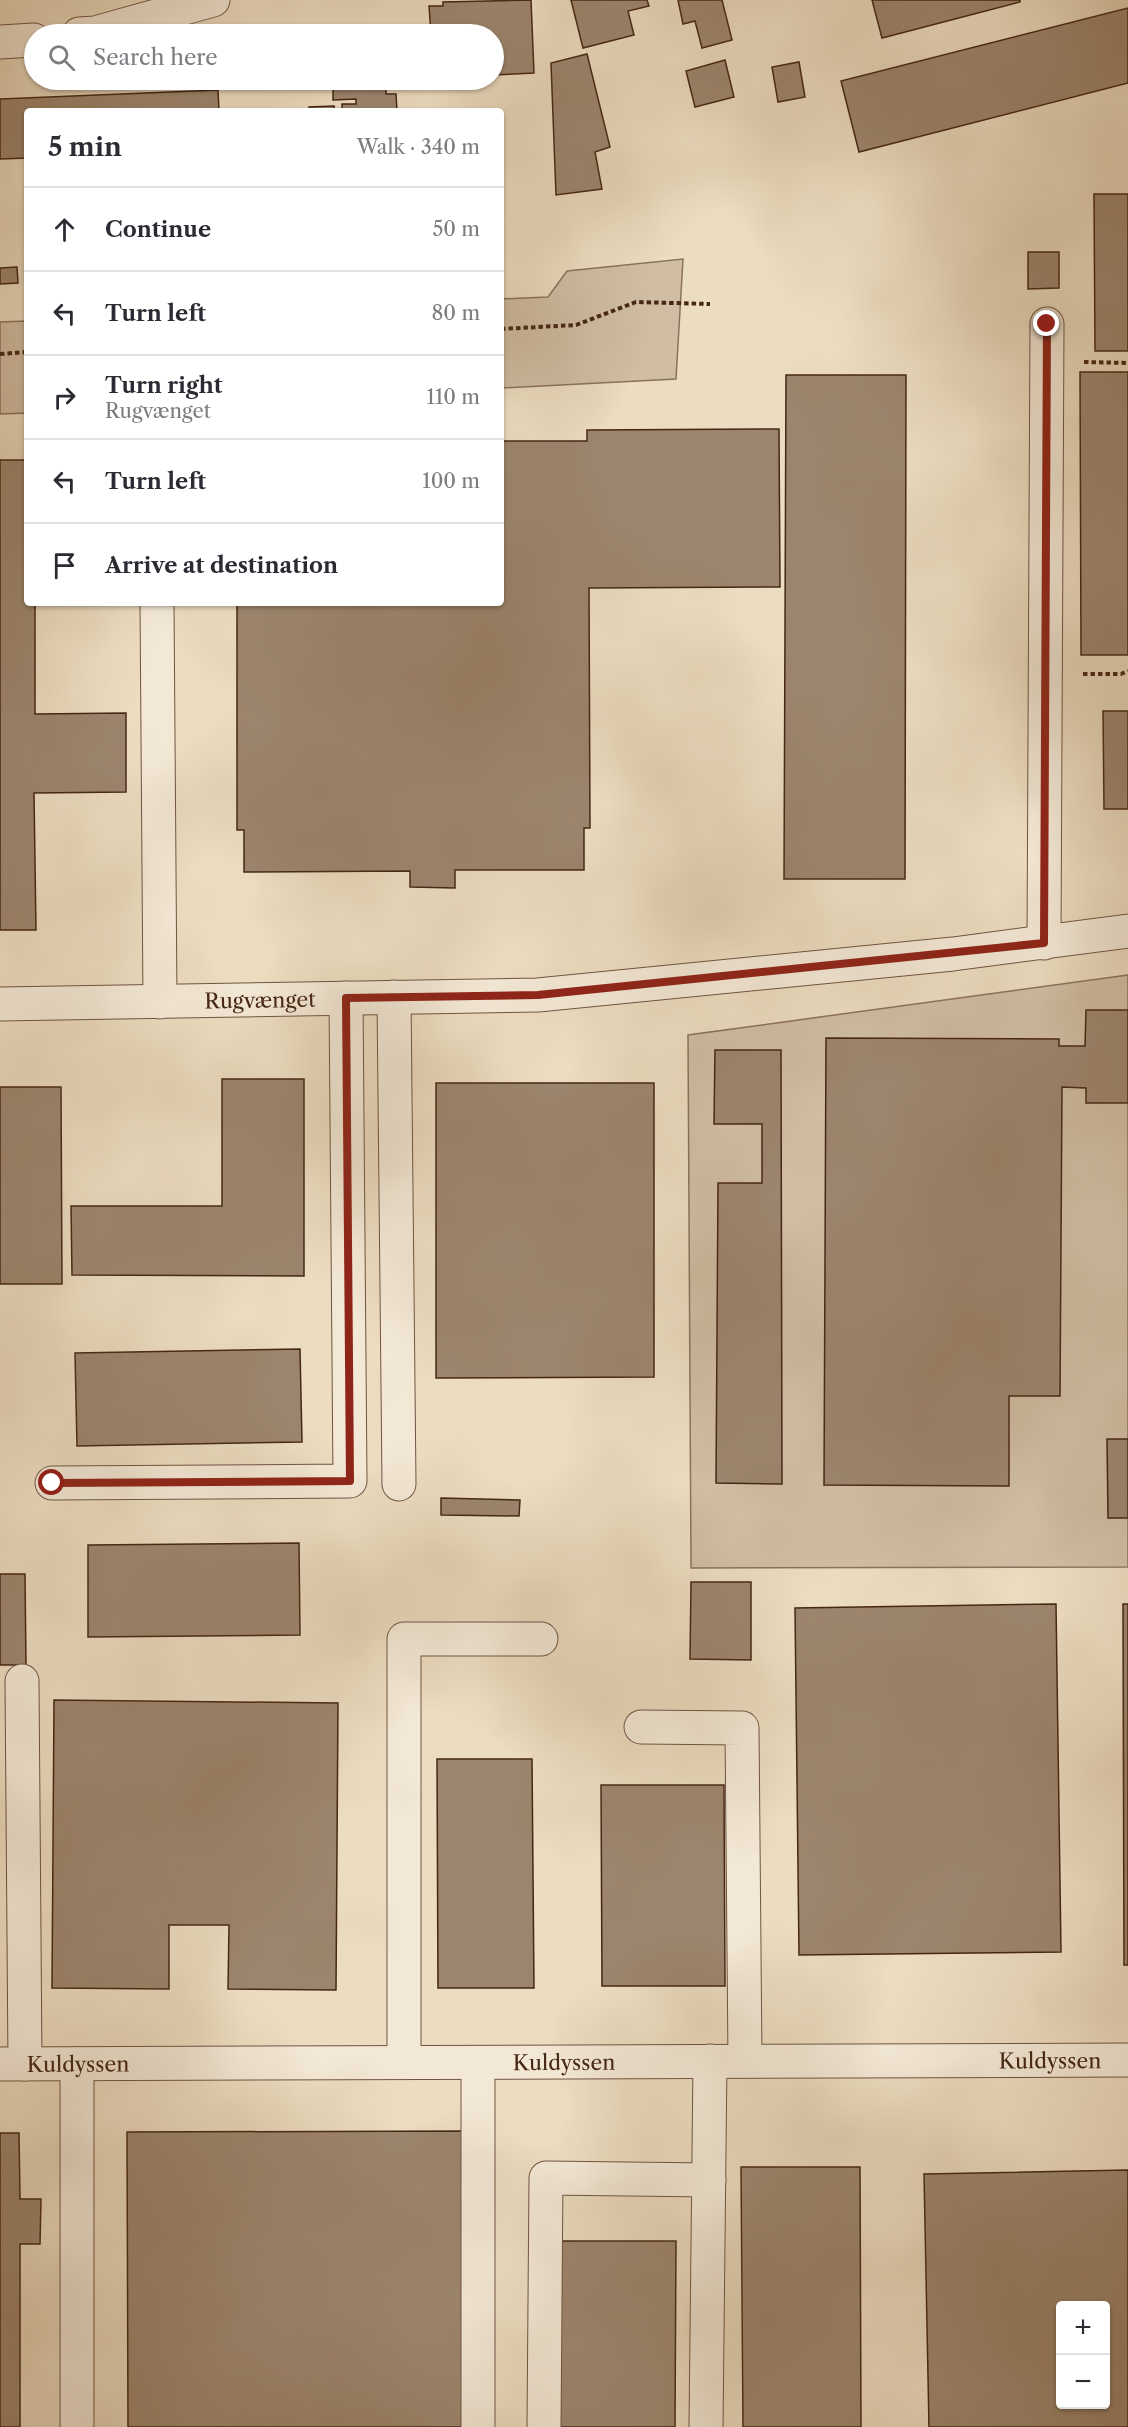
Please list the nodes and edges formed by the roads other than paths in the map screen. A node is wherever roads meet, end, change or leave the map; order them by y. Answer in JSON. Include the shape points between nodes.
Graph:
{"nodes":[{"id":1,"x":213,"y":0,"type":"edge"},
{"id":2,"x":127,"y":24,"type":"edge"},
{"id":3,"x":24,"y":41,"type":"edge"},
{"id":4,"x":0,"y":42,"type":"edge"},
{"id":5,"x":1047,"y":324,"type":"dead end"},
{"id":6,"x":157,"y":606,"type":"edge"},
{"id":7,"x":1128,"y":931,"type":"edge"},
{"id":8,"x":1044,"y":943,"type":"junction"},
{"id":9,"x":394,"y":997,"type":"junction"},
{"id":10,"x":346,"y":998,"type":"junction"},
{"id":11,"x":160,"y":1002,"type":"junction"},
{"id":12,"x":0,"y":1004,"type":"edge"},
{"id":13,"x":52,"y":1483,"type":"dead end"},
{"id":14,"x":399,"y":1484,"type":"dead end"},
{"id":15,"x":541,"y":1640,"type":"dead end"},
{"id":16,"x":22,"y":1681,"type":"dead end"},
{"id":17,"x":641,"y":1727,"type":"dead end"},
{"id":18,"x":1128,"y":2060,"type":"edge"},
{"id":19,"x":710,"y":2061,"type":"junction"},
{"id":20,"x":745,"y":2061,"type":"junction"},
{"id":21,"x":404,"y":2062,"type":"junction"},
{"id":22,"x":478,"y":2063,"type":"junction"},
{"id":23,"x":13,"y":2064,"type":"edge"},
{"id":24,"x":77,"y":2064,"type":"junction"},
{"id":25,"x":709,"y":2180,"type":"junction"},
{"id":26,"x":77,"y":2427,"type":"edge"},
{"id":27,"x":478,"y":2427,"type":"edge"},
{"id":28,"x":544,"y":2427,"type":"edge"},
{"id":29,"x":706,"y":2427,"type":"edge"}],
"edges":[{"from":1,"to":2,"type":"street"},
{"from":3,"to":4,"type":"street"},
{"from":5,"to":8,"type":"street"},
{"from":6,"to":11,"type":"street"},
{"from":7,"to":8,"type":"street","name":"Rugvænget"},
{"from":8,"to":9,"type":"street","name":"Rugvænget","via":[[538,995]]},
{"from":9,"to":10,"type":"street","name":"Rugvænget"},
{"from":9,"to":14,"type":"street"},
{"from":10,"to":11,"type":"street","name":"Rugvænget"},
{"from":10,"to":13,"type":"street","via":[[350,1481]]},
{"from":11,"to":12,"type":"street","name":"Rugvænget"},
{"from":15,"to":21,"type":"street","via":[[404,1639]]},
{"from":16,"to":23,"type":"street"},
{"from":17,"to":20,"type":"street","via":[[742,1728]]},
{"from":18,"to":20,"type":"street","name":"Kuldyssen"},
{"from":19,"to":20,"type":"street","name":"Kuldyssen"},
{"from":19,"to":22,"type":"street","name":"Kuldyssen"},
{"from":19,"to":25,"type":"street"},
{"from":21,"to":22,"type":"street","name":"Kuldyssen"},
{"from":21,"to":24,"type":"street","name":"Kuldyssen"},
{"from":22,"to":27,"type":"street"},
{"from":23,"to":24,"type":"street","name":"Kuldyssen"},
{"from":24,"to":26,"type":"street"},
{"from":25,"to":28,"type":"street","via":[[546,2178]]},
{"from":25,"to":29,"type":"street"}]}
